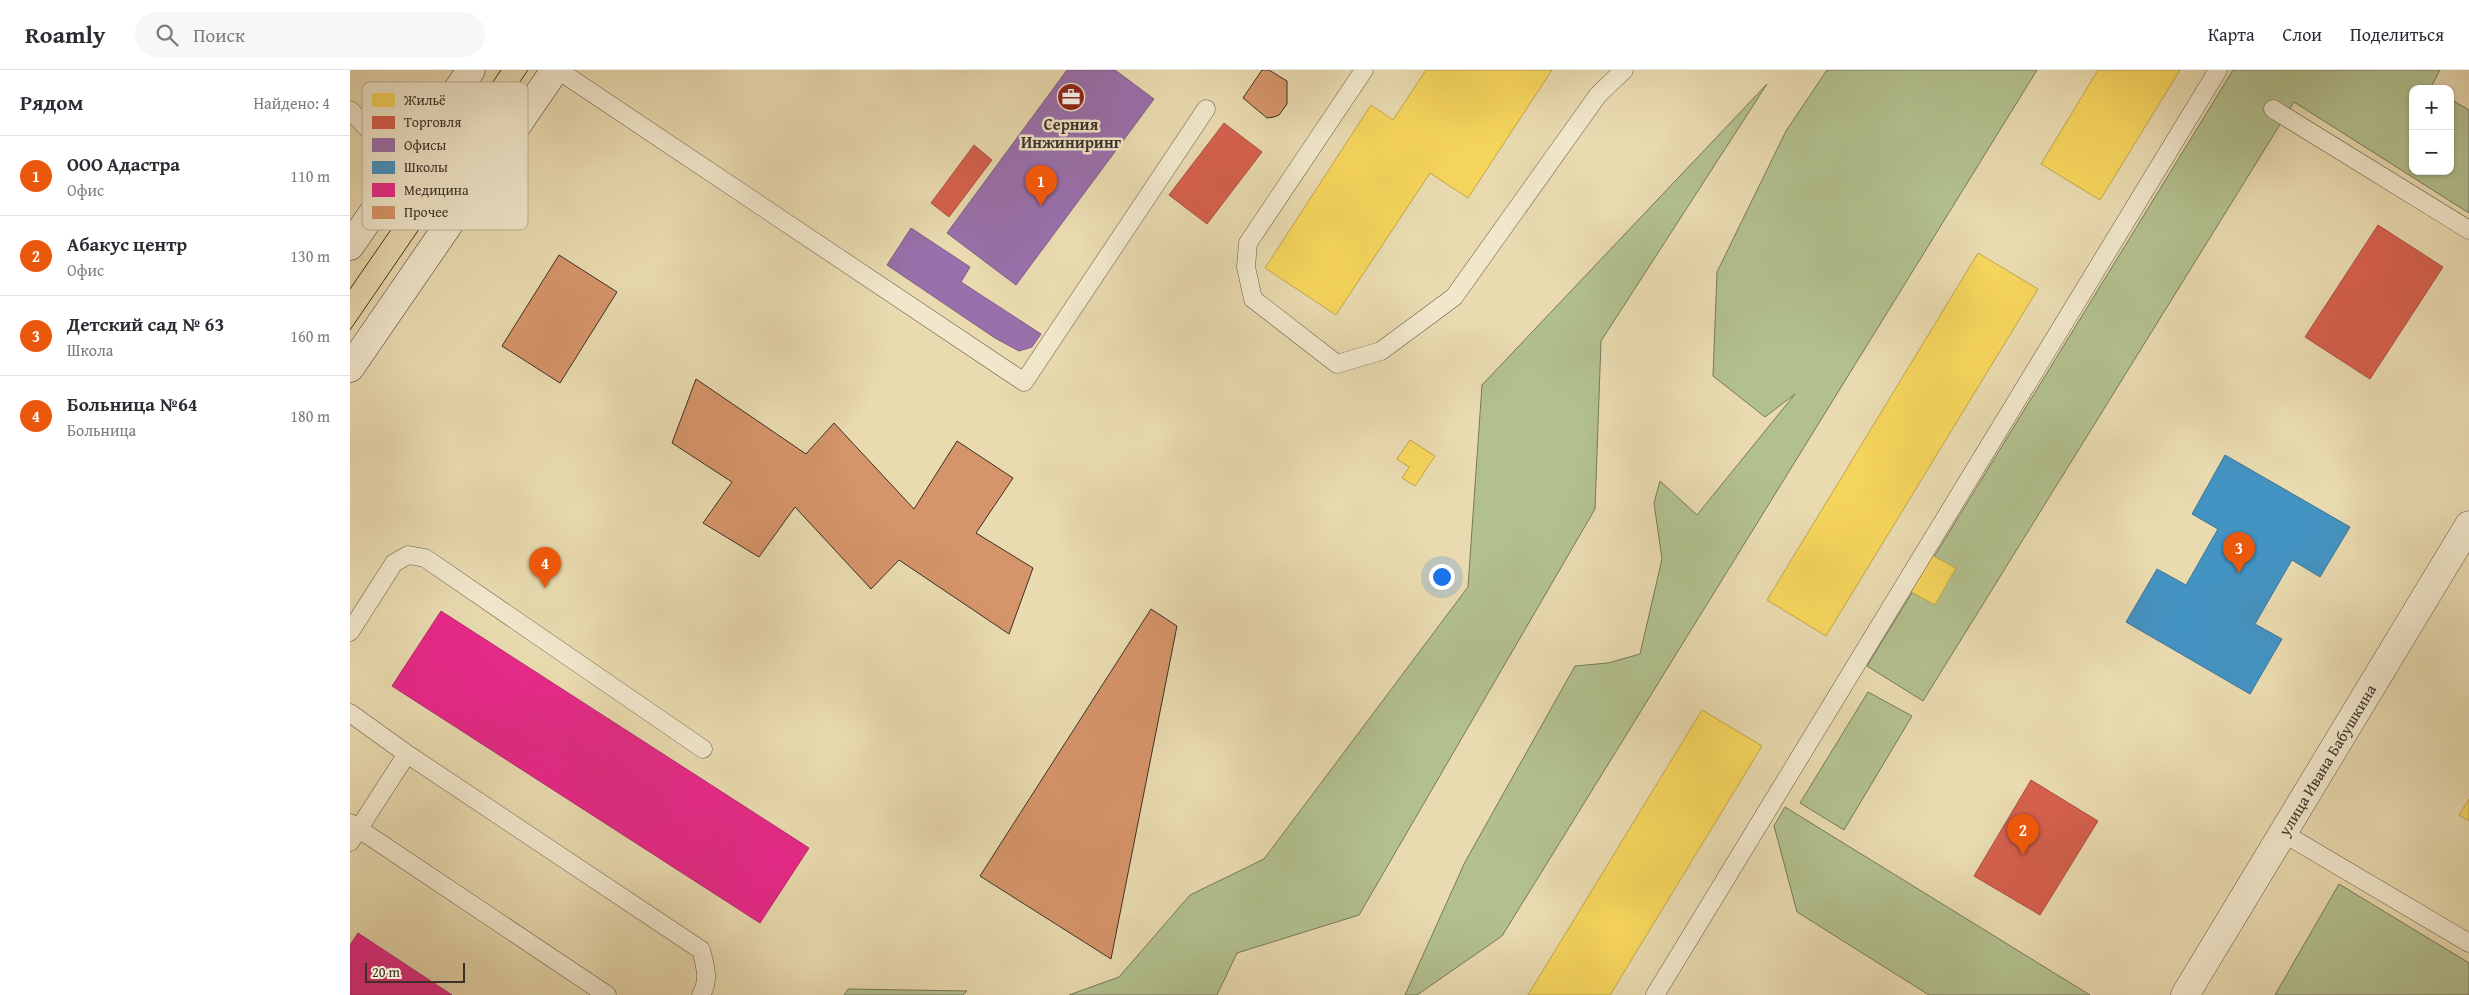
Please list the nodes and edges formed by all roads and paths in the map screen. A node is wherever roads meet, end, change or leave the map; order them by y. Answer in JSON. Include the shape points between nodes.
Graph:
{"nodes":[{"id":1,"x":471,"y":70,"type":"edge"},
{"id":2,"x":557,"y":70,"type":"edge"},
{"id":3,"x":1364,"y":70,"type":"edge"},
{"id":4,"x":1624,"y":70,"type":"edge"},
{"id":5,"x":2218,"y":70,"type":"edge"},
{"id":6,"x":463,"y":82,"type":"edge"},
{"id":7,"x":1206,"y":109,"type":"dead end"},
{"id":8,"x":2273,"y":109,"type":"dead end"},
{"id":9,"x":350,"y":110,"type":"edge"},
{"id":10,"x":528,"y":112,"type":"edge"},
{"id":11,"x":362,"y":123,"type":"edge"},
{"id":12,"x":362,"y":228,"type":"edge"},
{"id":13,"x":446,"y":230,"type":"edge"},
{"id":14,"x":2469,"y":230,"type":"edge"},
{"id":15,"x":350,"y":246,"type":"edge"},
{"id":16,"x":350,"y":368,"type":"edge"},
{"id":17,"x":2469,"y":526,"type":"edge"},
{"id":18,"x":350,"y":632,"type":"edge"},
{"id":19,"x":350,"y":713,"type":"edge"},
{"id":20,"x":703,"y":749,"type":"dead end"},
{"id":21,"x":407,"y":754,"type":"junction"},
{"id":22,"x":353,"y":831,"type":"edge"},
{"id":23,"x":2283,"y":833,"type":"junction"},
{"id":24,"x":2469,"y":943,"type":"edge"},
{"id":25,"x":607,"y":995,"type":"edge"},
{"id":26,"x":700,"y":995,"type":"edge"},
{"id":27,"x":1655,"y":995,"type":"edge"},
{"id":28,"x":2185,"y":995,"type":"edge"}],
"edges":[{"from":1,"to":6,"type":"main road"},
{"from":2,"to":7,"type":"lane","via":[[1024,382]]},
{"from":2,"to":10,"type":"main road"},
{"from":3,"to":4,"type":"lane","via":[[1248,243],[1246,266],[1253,299],[1337,364],[1381,351],[1454,297],[1598,95]]},
{"from":5,"to":27,"type":"lane"},
{"from":8,"to":14,"type":"lane"},
{"from":9,"to":11,"type":"lane"},
{"from":12,"to":15,"type":"main road"},
{"from":13,"to":16,"type":"main road"},
{"from":17,"to":23,"type":"main road","name":"улица Ивана Бабушкина"},
{"from":18,"to":20,"type":"lane","via":[[394,563],[408,555],[425,558]]},
{"from":19,"to":21,"type":"lane"},
{"from":21,"to":22,"type":"lane"},
{"from":21,"to":26,"type":"lane","via":[[701,950],[706,980]]},
{"from":22,"to":25,"type":"lane"},
{"from":23,"to":24,"type":"lane"},
{"from":23,"to":28,"type":"main road","name":"улица Ивана Бабушкина"}]}
